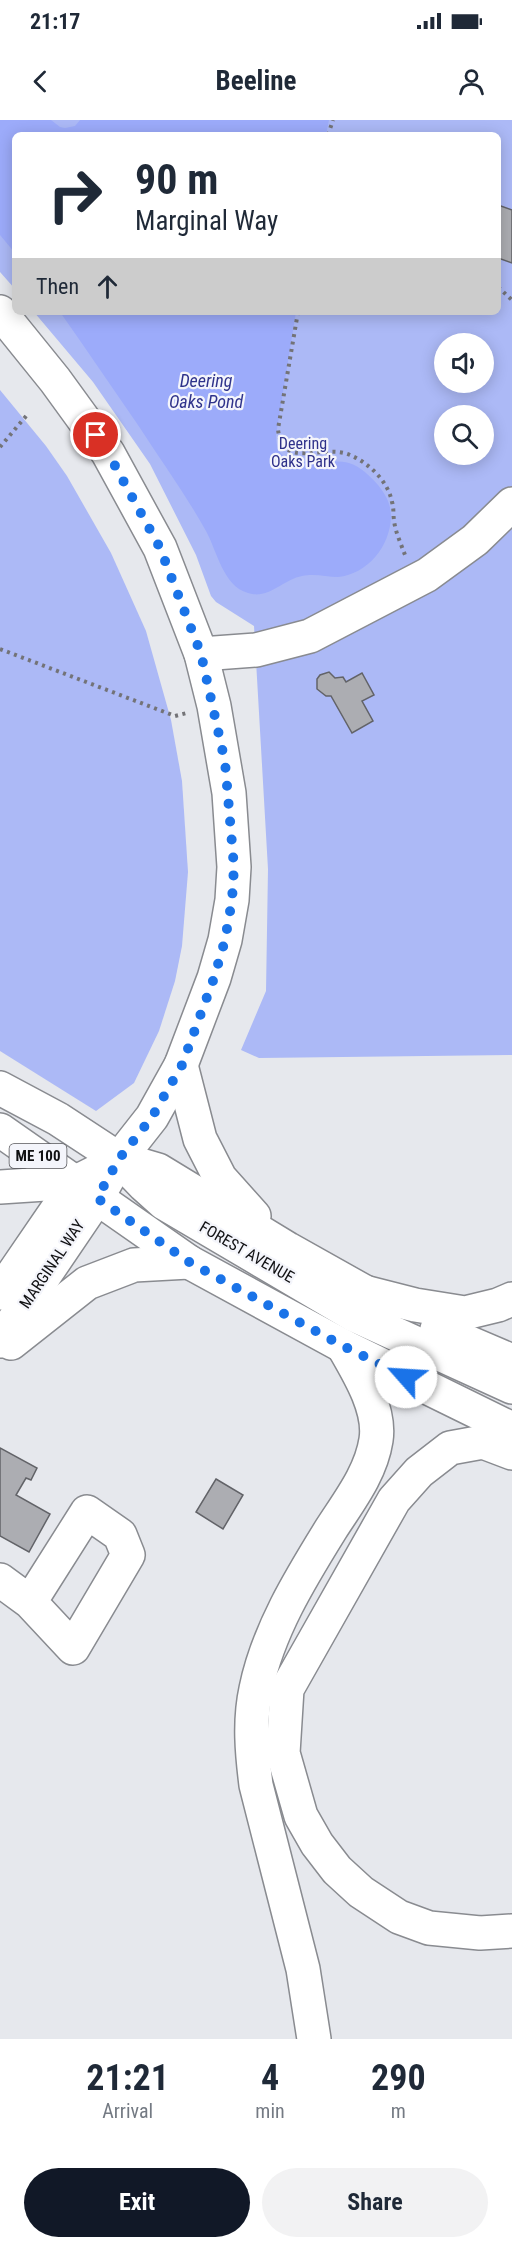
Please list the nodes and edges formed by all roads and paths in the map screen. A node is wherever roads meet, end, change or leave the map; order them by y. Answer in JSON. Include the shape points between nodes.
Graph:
{"nodes":[{"id":1,"x":501,"y":290,"type":"edge"},
{"id":2,"x":512,"y":300,"type":"edge"},
{"id":3,"x":0,"y":312,"type":"edge"},
{"id":4,"x":297,"y":315,"type":"edge"},
{"id":5,"x":27,"y":415,"type":"dead end"},
{"id":6,"x":0,"y":447,"type":"edge"},
{"id":7,"x":512,"y":504,"type":"edge"},
{"id":8,"x":406,"y":559,"type":"dead end"},
{"id":9,"x":0,"y":649,"type":"edge"},
{"id":10,"x":201,"y":654,"type":"junction"},
{"id":11,"x":175,"y":716,"type":"dead end"},
{"id":12,"x":182,"y":1065,"type":"junction"},
{"id":13,"x":0,"y":1089,"type":"edge"},
{"id":14,"x":0,"y":1131,"type":"edge"},
{"id":15,"x":119,"y":1159,"type":"junction"},
{"id":16,"x":0,"y":1186,"type":"edge"},
{"id":17,"x":87,"y":1190,"type":"junction"},
{"id":18,"x":288,"y":1249,"type":"junction"},
{"id":19,"x":189,"y":1262,"type":"junction"},
{"id":20,"x":364,"y":1292,"type":"junction"},
{"id":21,"x":0,"y":1293,"type":"edge"},
{"id":22,"x":512,"y":1299,"type":"edge"},
{"id":23,"x":0,"y":1341,"type":"edge"},
{"id":24,"x":343,"y":1346,"type":"junction"},
{"id":25,"x":0,"y":1352,"type":"edge"},
{"id":26,"x":512,"y":1361,"type":"edge"},
{"id":27,"x":512,"y":1387,"type":"edge"},
{"id":28,"x":512,"y":1429,"type":"edge"},
{"id":29,"x":512,"y":1453,"type":"edge"},
{"id":30,"x":0,"y":1580,"type":"edge"},
{"id":31,"x":30,"y":1602,"type":"junction"},
{"id":32,"x":512,"y":1931,"type":"edge"},
{"id":33,"x":314,"y":2039,"type":"edge"}],
"edges":[{"from":1,"to":2,"type":"path"},
{"from":3,"to":10,"type":"main road","via":[[108,453],[160,548]]},
{"from":4,"to":8,"type":"path","via":[[278,429],[281,443],[294,453],[344,453],[373,470],[391,495],[394,521]]},
{"from":5,"to":6,"type":"path"},
{"from":7,"to":10,"type":"main road","via":[[476,540],[427,575],[310,636],[256,650]]},
{"from":9,"to":11,"type":"path"},
{"from":10,"to":12,"type":"main road","via":[[225,762],[234,867],[225,940]]},
{"from":12,"to":15,"type":"main road","via":[[152,1117]]},
{"from":12,"to":18,"type":"main road","via":[[200,1138],[220,1178]]},
{"from":13,"to":15,"type":"main road","name":"FOREST AVENUE","number":"ME 100","via":[[58,1119]]},
{"from":14,"to":17,"type":"main road","number":"ME 100"},
{"from":15,"to":17,"type":"main road","name":"MARGINAL WAY"},
{"from":15,"to":18,"type":"main road","via":[[158,1170]]},
{"from":15,"to":27,"type":"main road","name":"FOREST AVENUE","number":"ME 100","via":[[164,1203],[354,1315]]},
{"from":16,"to":17,"type":"main road"},
{"from":17,"to":19,"type":"main road","number":"ME 100"},
{"from":17,"to":21,"type":"main road","name":"MARGINAL WAY"},
{"from":17,"to":23,"type":"main road","name":"MARGINAL WAY"},
{"from":18,"to":20,"type":"main road"},
{"from":19,"to":24,"type":"main road","number":"ME 100"},
{"from":19,"to":25,"type":"main road","via":[[134,1265],[87,1282]]},
{"from":20,"to":22,"type":"main road","via":[[465,1313]]},
{"from":20,"to":26,"type":"main road","via":[[444,1333]]},
{"from":24,"to":28,"type":"main road","number":"ME 100"},
{"from":24,"to":33,"type":"main road","via":[[366,1387],[377,1437],[369,1468],[288,1600],[255,1690],[252,1722],[256,1785],[303,1969]]},
{"from":29,"to":32,"type":"main road","via":[[483,1442],[450,1448],[419,1472],[394,1500],[287,1689],[283,1753],[306,1825],[337,1870],[361,1892],[399,1917],[429,1928],[480,1933]]},
{"from":30,"to":31,"type":"main road"},
{"from":31,"to":31,"type":"main road","via":[[87,1512],[120,1535],[128,1555],[73,1648]]}]}
